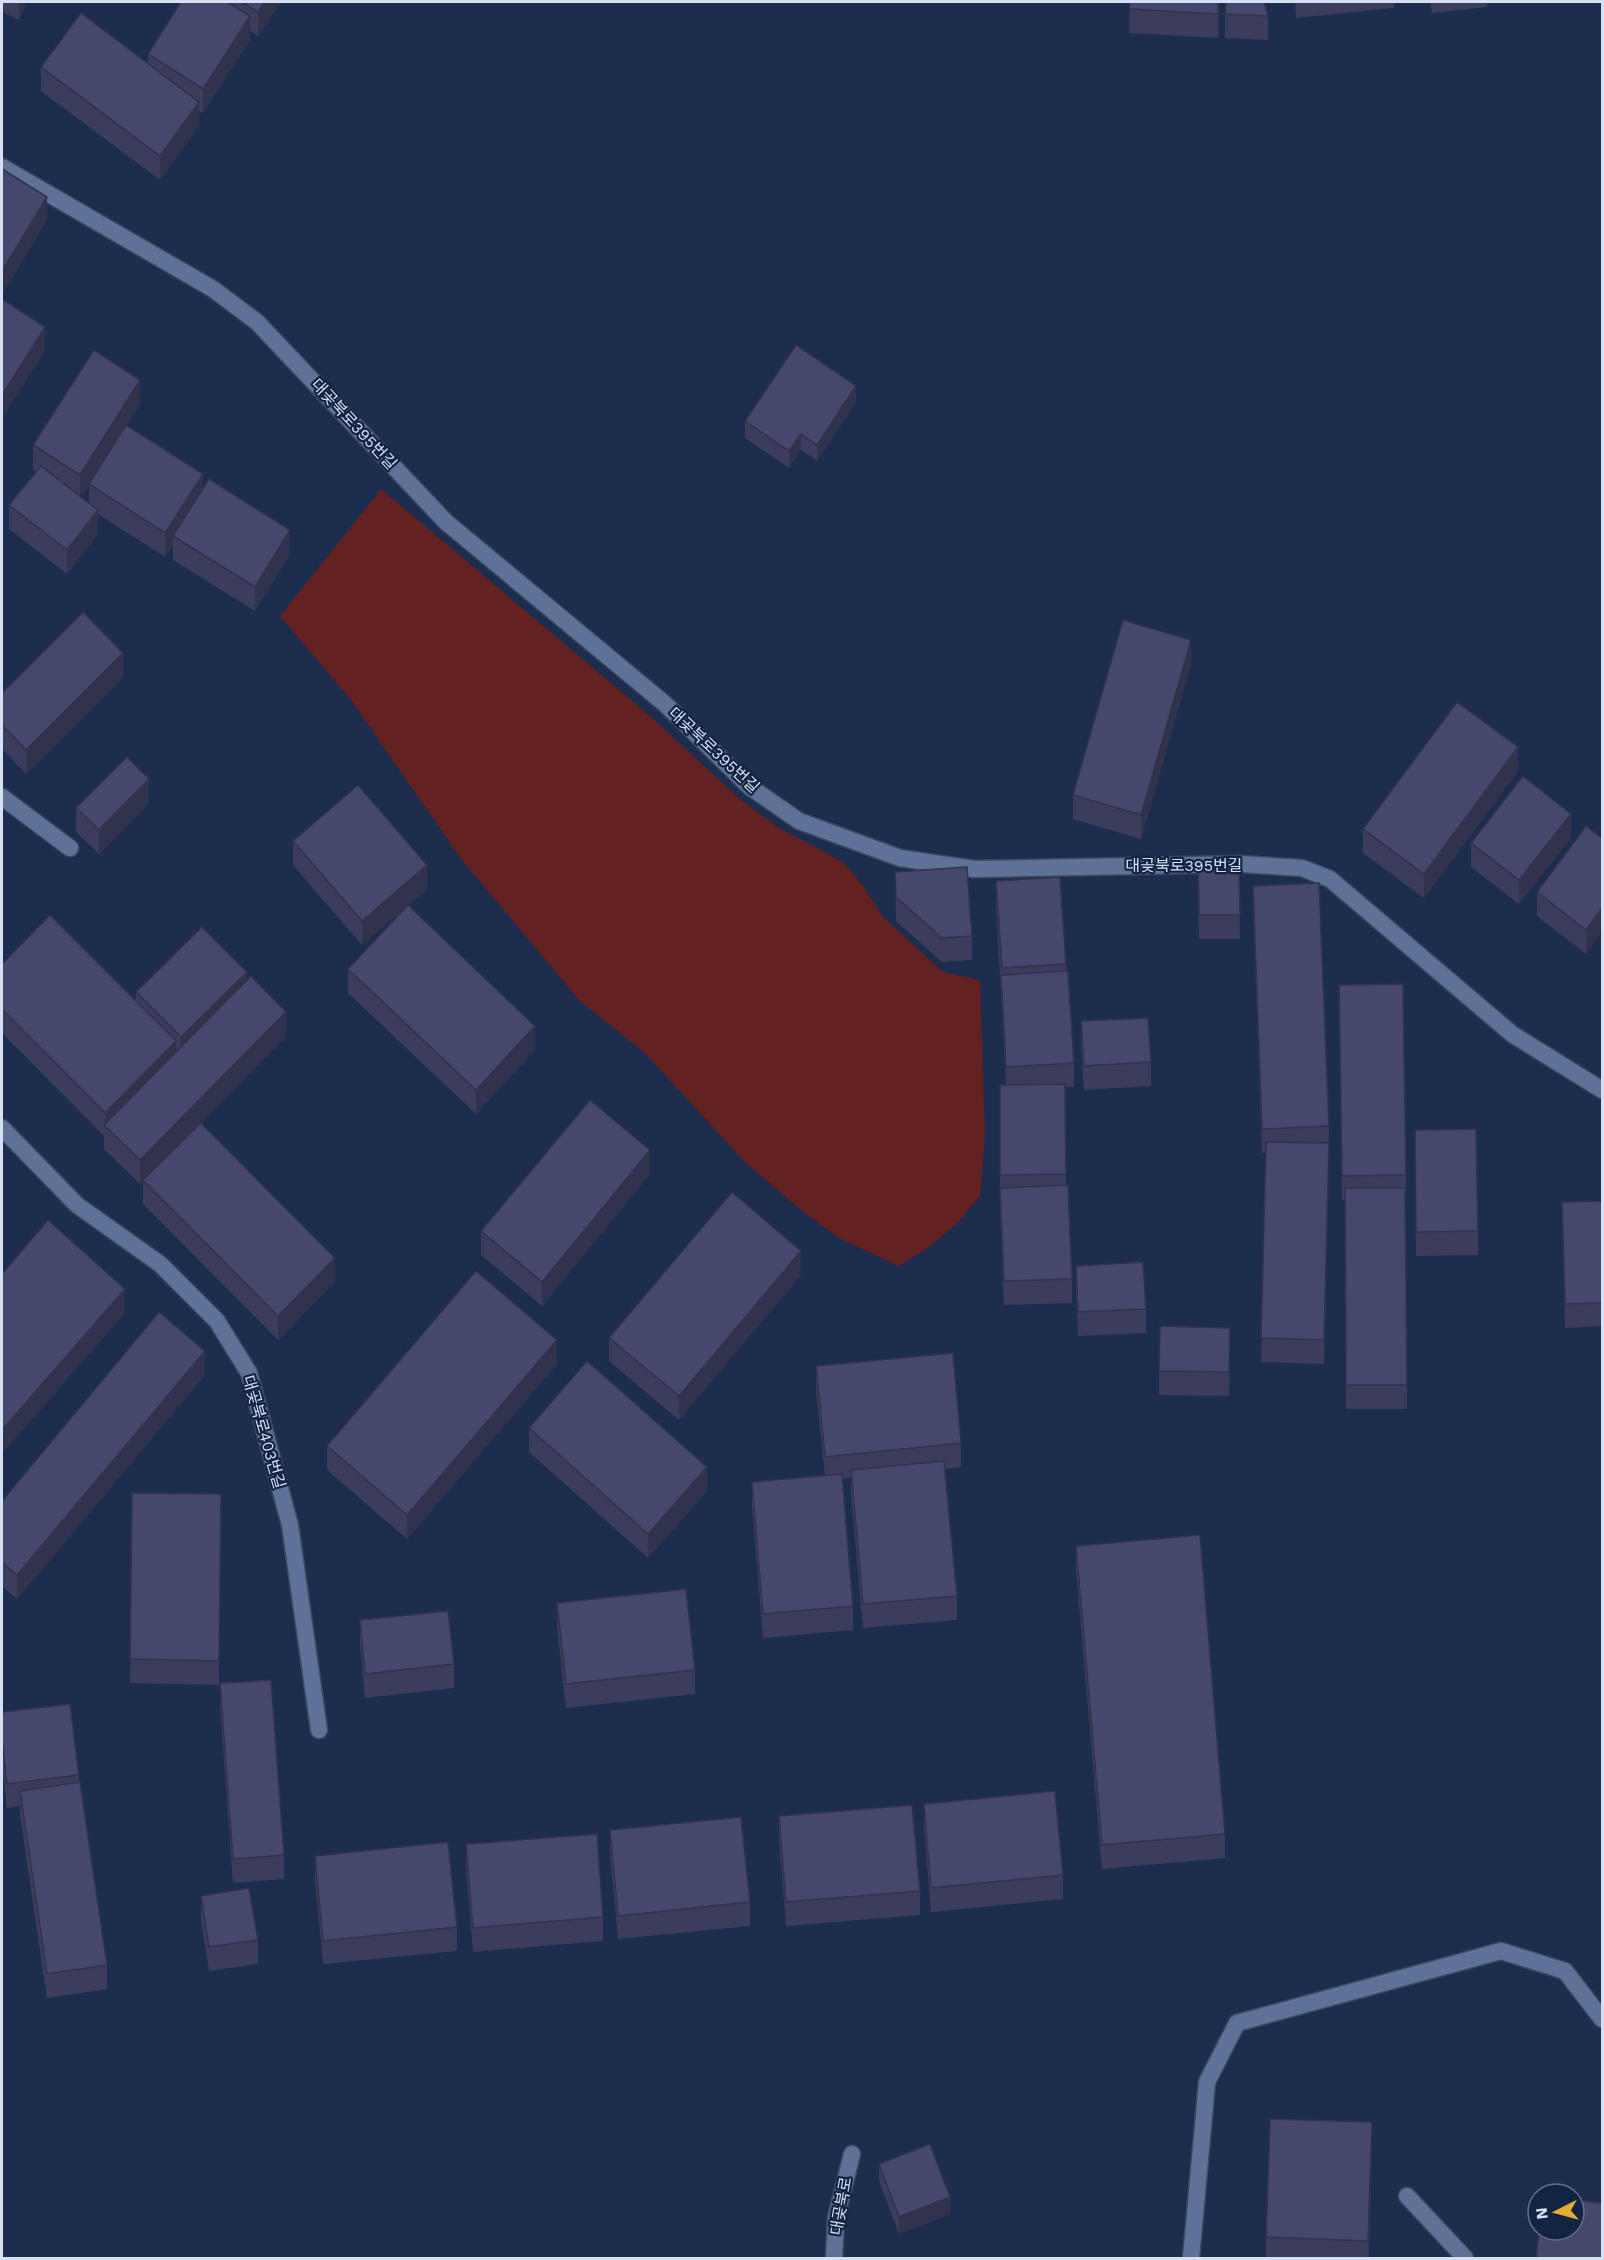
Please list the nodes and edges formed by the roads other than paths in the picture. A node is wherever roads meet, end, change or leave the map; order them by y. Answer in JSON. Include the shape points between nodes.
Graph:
{"nodes":[{"id":1,"x":2,"y":167,"type":"edge"},
{"id":2,"x":2,"y":797,"type":"edge"},
{"id":3,"x":69,"y":848,"type":"dead end"},
{"id":4,"x":1602,"y":1090,"type":"edge"},
{"id":5,"x":2,"y":1128,"type":"edge"},
{"id":6,"x":319,"y":1730,"type":"dead end"},
{"id":7,"x":1602,"y":2019,"type":"edge"},
{"id":8,"x":852,"y":2154,"type":"dead end"},
{"id":9,"x":1407,"y":2196,"type":"dead end"},
{"id":10,"x":834,"y":2259,"type":"edge"},
{"id":11,"x":1191,"y":2259,"type":"edge"},
{"id":12,"x":1465,"y":2259,"type":"edge"}],
"edges":[{"from":1,"to":4,"type":"lane","name":"대곶북로395번길","via":[[213,289],[257,322],[446,522],[665,704],[750,787],[800,821],[900,858],[974,869],[1230,864],[1302,868],[1330,879],[1512,1034]]},
{"from":2,"to":3,"type":"lane"},
{"from":5,"to":6,"type":"lane","name":"대곶북로403번길","via":[[77,1205],[160,1264],[217,1322],[249,1373],[290,1525]]},
{"from":7,"to":11,"type":"lane","via":[[1565,1971],[1501,1951],[1237,2024],[1207,2082]]},
{"from":8,"to":10,"type":"lane","name":"대곶북로","via":[[836,2218]]},
{"from":9,"to":12,"type":"lane"}]}
